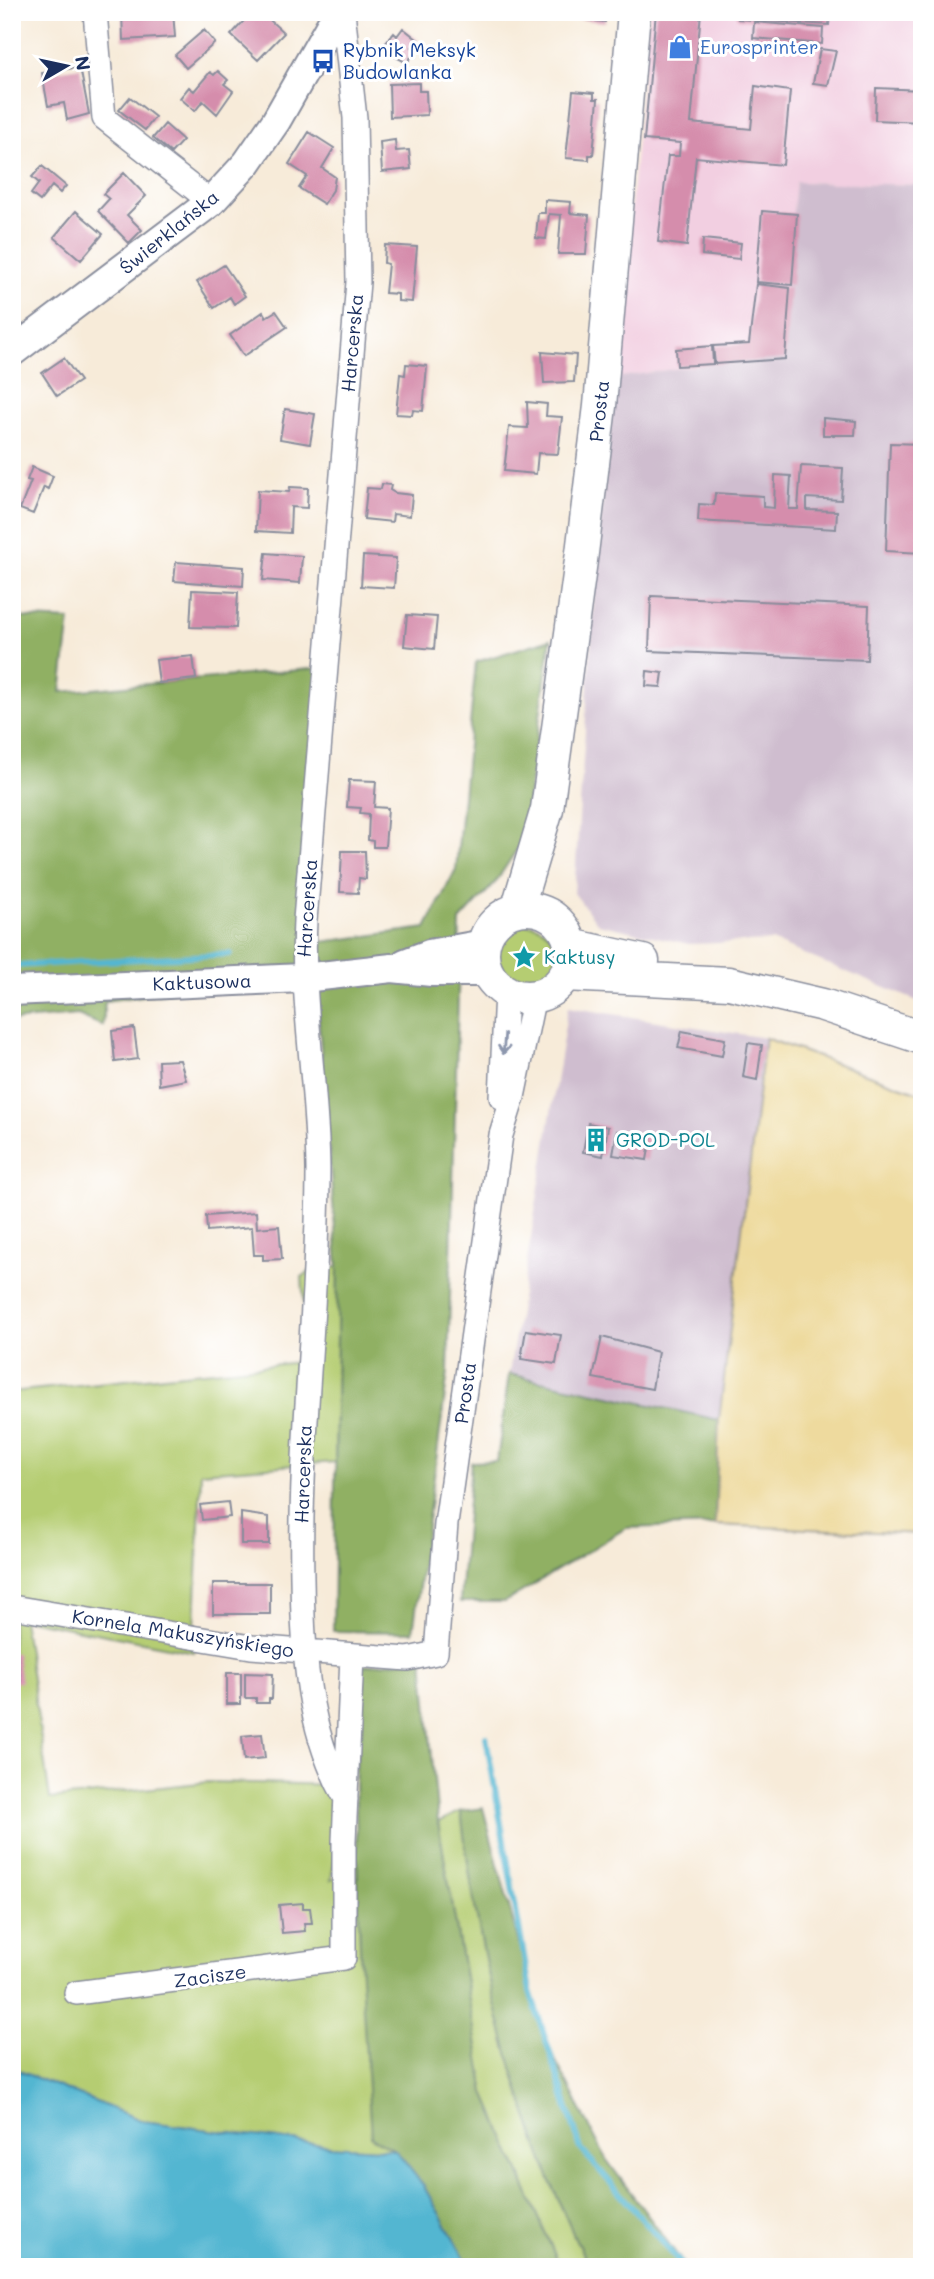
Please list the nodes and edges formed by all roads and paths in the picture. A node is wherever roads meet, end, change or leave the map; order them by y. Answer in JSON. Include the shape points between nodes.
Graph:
{"nodes":[{"id":1,"x":94,"y":12,"type":"edge"},
{"id":2,"x":341,"y":12,"type":"edge"},
{"id":3,"x":635,"y":12,"type":"edge"},
{"id":4,"x":211,"y":202,"type":"junction"},
{"id":5,"x":12,"y":352,"type":"edge"},
{"id":6,"x":533,"y":912,"type":"junction"},
{"id":7,"x":567,"y":960,"type":"junction"},
{"id":8,"x":502,"y":976,"type":"junction"},
{"id":9,"x":303,"y":978,"type":"junction"},
{"id":10,"x":12,"y":991,"type":"edge"},
{"id":11,"x":922,"y":1038,"type":"edge"},
{"id":12,"x":12,"y":1606,"type":"edge"},
{"id":13,"x":303,"y":1653,"type":"junction"},
{"id":14,"x":436,"y":1653,"type":"joint"},
{"id":15,"x":352,"y":1656,"type":"junction"},
{"id":16,"x":346,"y":1799,"type":"junction"},
{"id":17,"x":344,"y":1958,"type":"joint"},
{"id":18,"x":76,"y":1993,"type":"dead end"}],
"edges":[{"from":1,"to":4,"type":"street","via":[[104,118]]},
{"from":2,"to":4,"type":"street","name":"Świerklańska","via":[[276,121],[247,163]]},
{"from":2,"to":9,"type":"street","name":"Harcerska","via":[[355,118],[358,282]]},
{"from":3,"to":6,"type":"main road","name":"Prosta","via":[[600,406]]},
{"from":4,"to":5,"type":"street","name":"Świerklańska"},
{"from":6,"to":7,"type":"main road","via":[[564,930]]},
{"from":6,"to":8,"type":"main road","via":[[498,919]]},
{"from":7,"to":8,"type":"main road","via":[[552,989]]},
{"from":7,"to":11,"type":"main road","via":[[676,973],[804,999]]},
{"from":8,"to":9,"type":"street","name":"Kaktusowa","via":[[392,968]]},
{"from":8,"to":14,"type":"street","name":"Prosta","via":[[502,1135],[446,1524]]},
{"from":9,"to":10,"type":"street","name":"Kaktusowa"},
{"from":9,"to":13,"type":"street","name":"Harcerska","via":[[318,1170],[300,1507]]},
{"from":12,"to":13,"type":"street","name":"Kornela Makuszyńskiego","via":[[198,1640]]},
{"from":13,"to":15,"type":"street","name":"Kornela Makuszyńskiego"},
{"from":13,"to":16,"type":"street","name":"Harcerska","via":[[320,1732]]},
{"from":14,"to":15,"type":"street","name":"Kornela Makuszyńskiego","via":[[408,1659]]},
{"from":15,"to":16,"type":"street","name":"Harcerska"},
{"from":16,"to":17,"type":"street","name":"Harcerska"},
{"from":17,"to":18,"type":"street","name":"Zacisze"}]}
